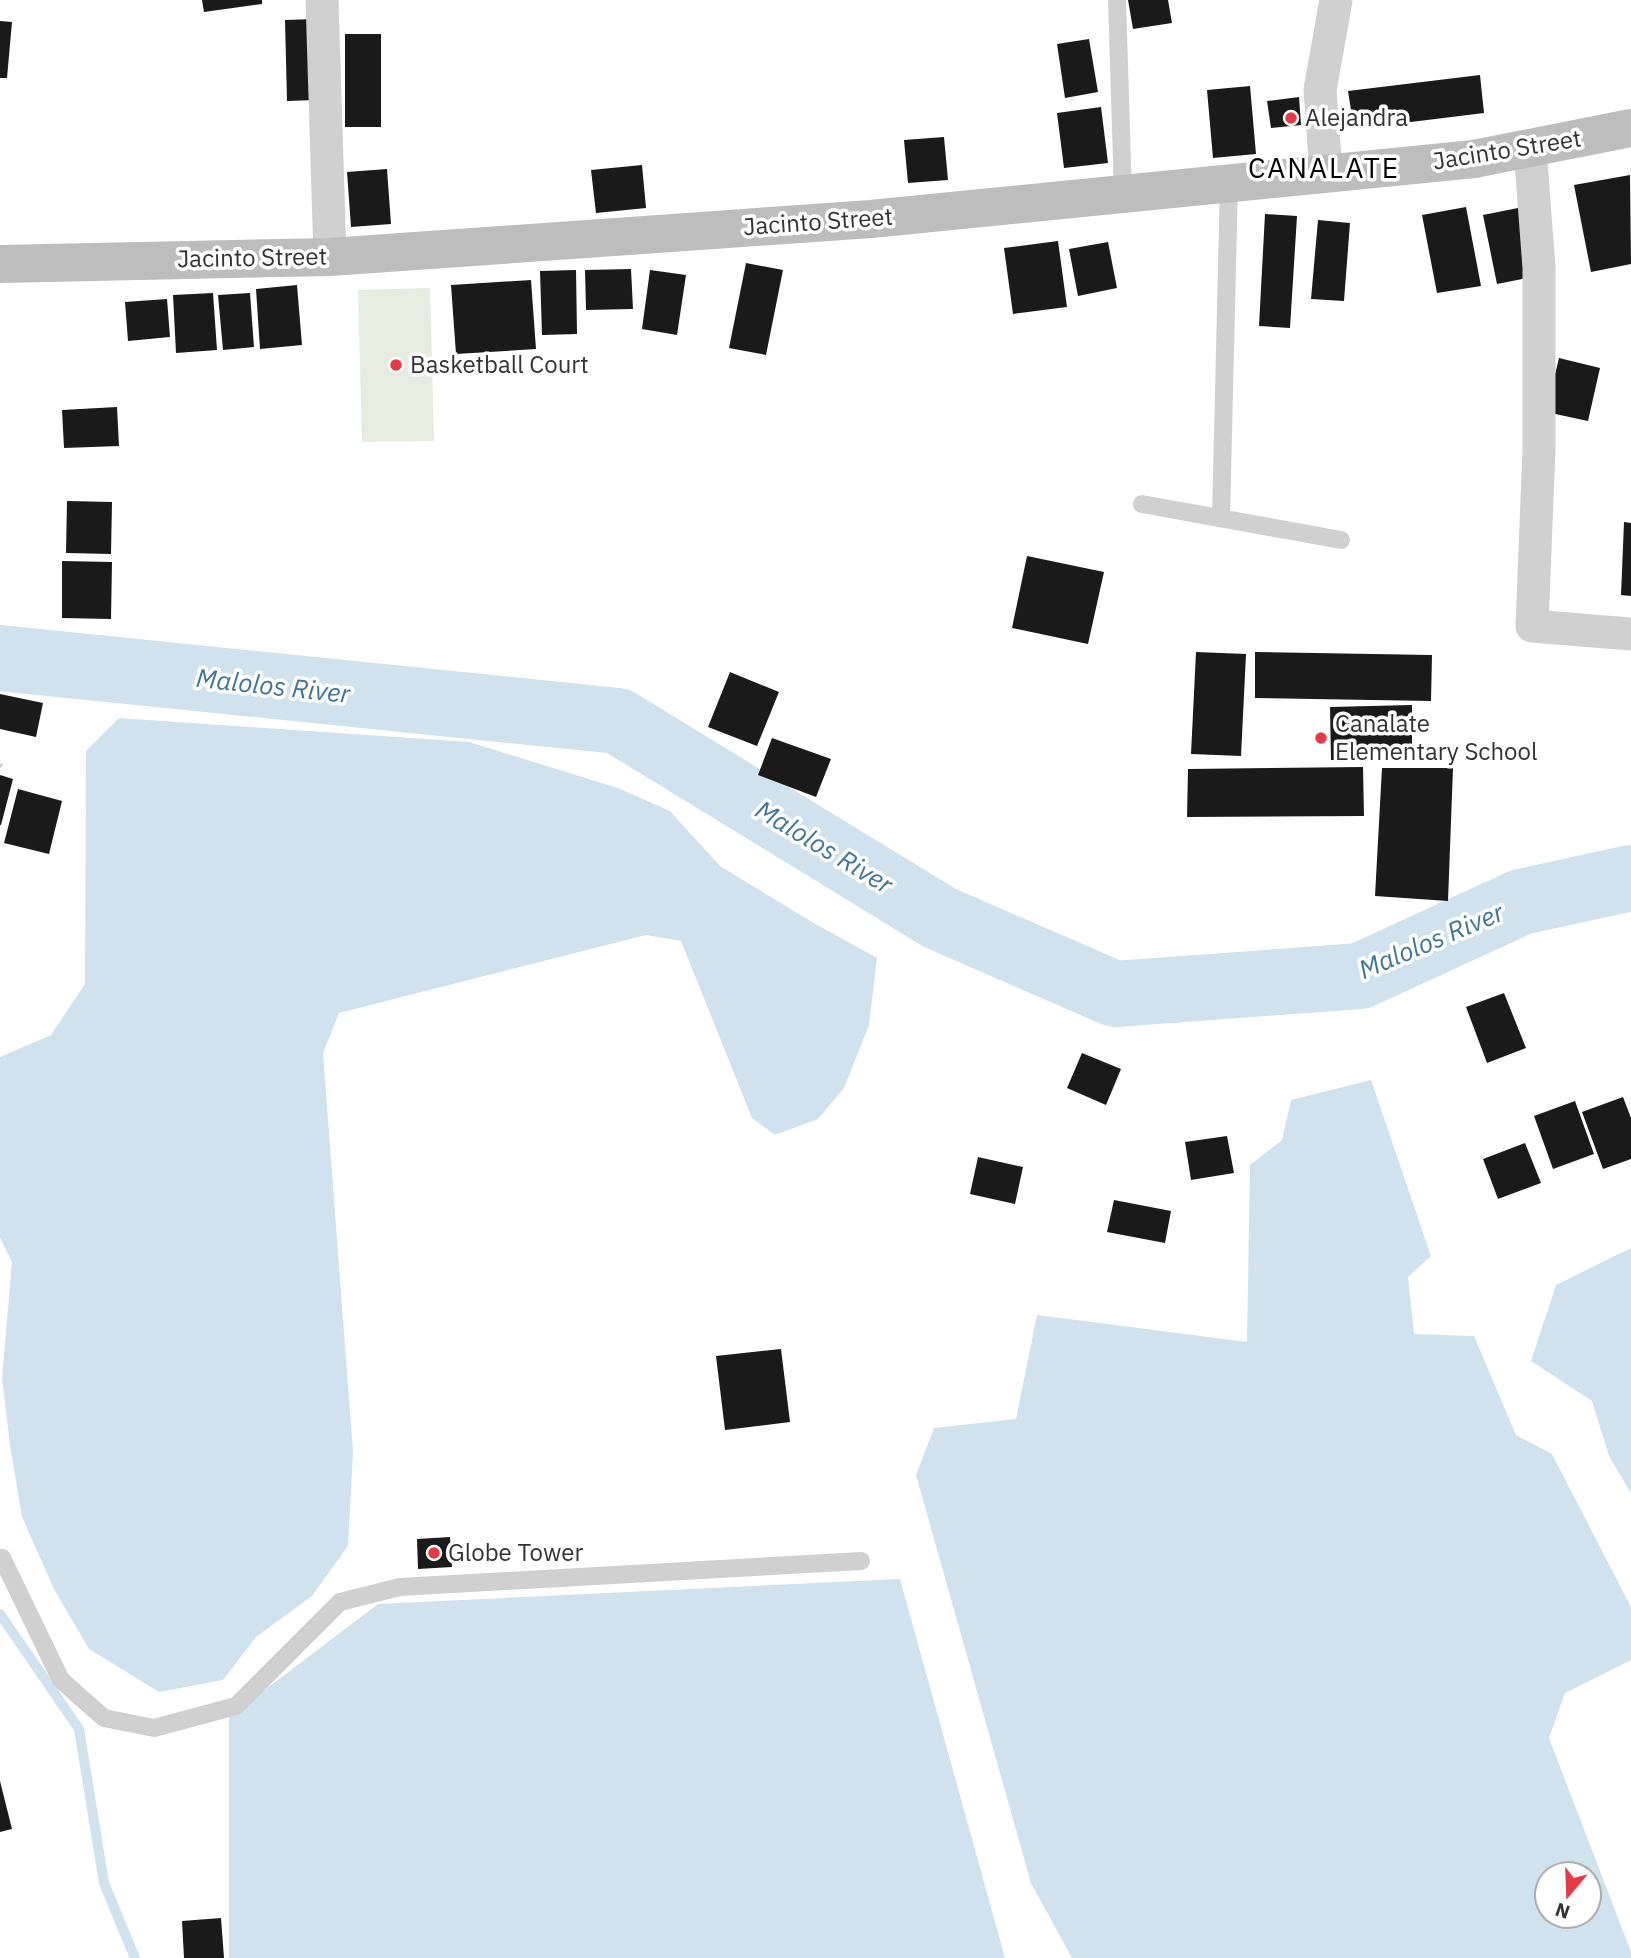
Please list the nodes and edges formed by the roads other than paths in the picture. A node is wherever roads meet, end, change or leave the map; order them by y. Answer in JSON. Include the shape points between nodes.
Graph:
{"nodes":[{"id":1,"x":322,"y":0,"type":"edge"},
{"id":2,"x":1117,"y":0,"type":"edge"},
{"id":3,"x":1336,"y":0,"type":"edge"},
{"id":4,"x":1631,"y":128,"type":"edge"},
{"id":5,"x":1530,"y":148,"type":"junction"},
{"id":6,"x":1326,"y":173,"type":"junction"},
{"id":7,"x":1229,"y":183,"type":"junction"},
{"id":8,"x":1123,"y":194,"type":"junction"},
{"id":9,"x":330,"y":257,"type":"junction"},
{"id":10,"x":0,"y":264,"type":"edge"},
{"id":11,"x":1142,"y":504,"type":"dead end"},
{"id":12,"x":1221,"y":518,"type":"junction"},
{"id":13,"x":1341,"y":540,"type":"dead end"},
{"id":14,"x":1631,"y":634,"type":"edge"},
{"id":15,"x":1,"y":1558,"type":"edge"},
{"id":16,"x":861,"y":1561,"type":"dead end"}],
"edges":[{"from":1,"to":9,"type":"street"},
{"from":2,"to":8,"type":"lane"},
{"from":3,"to":6,"type":"street","via":[[1320,90]]},
{"from":4,"to":5,"type":"main road","name":"Jacinto Street"},
{"from":5,"to":6,"type":"main road","name":"Jacinto Street","via":[[1474,159]]},
{"from":5,"to":14,"type":"street","via":[[1539,268],[1539,449],[1532,626]]},
{"from":6,"to":7,"type":"main road","name":"Jacinto Street"},
{"from":7,"to":8,"type":"main road","name":"Jacinto Street"},
{"from":7,"to":12,"type":"lane"},
{"from":8,"to":9,"type":"main road","name":"Jacinto Street","via":[[872,219]]},
{"from":9,"to":10,"type":"main road","name":"Jacinto Street"},
{"from":11,"to":12,"type":"lane"},
{"from":12,"to":13,"type":"lane"},
{"from":15,"to":16,"type":"lane","via":[[61,1679],[104,1718],[153,1728],[236,1706],[340,1602],[400,1587]]}]}
